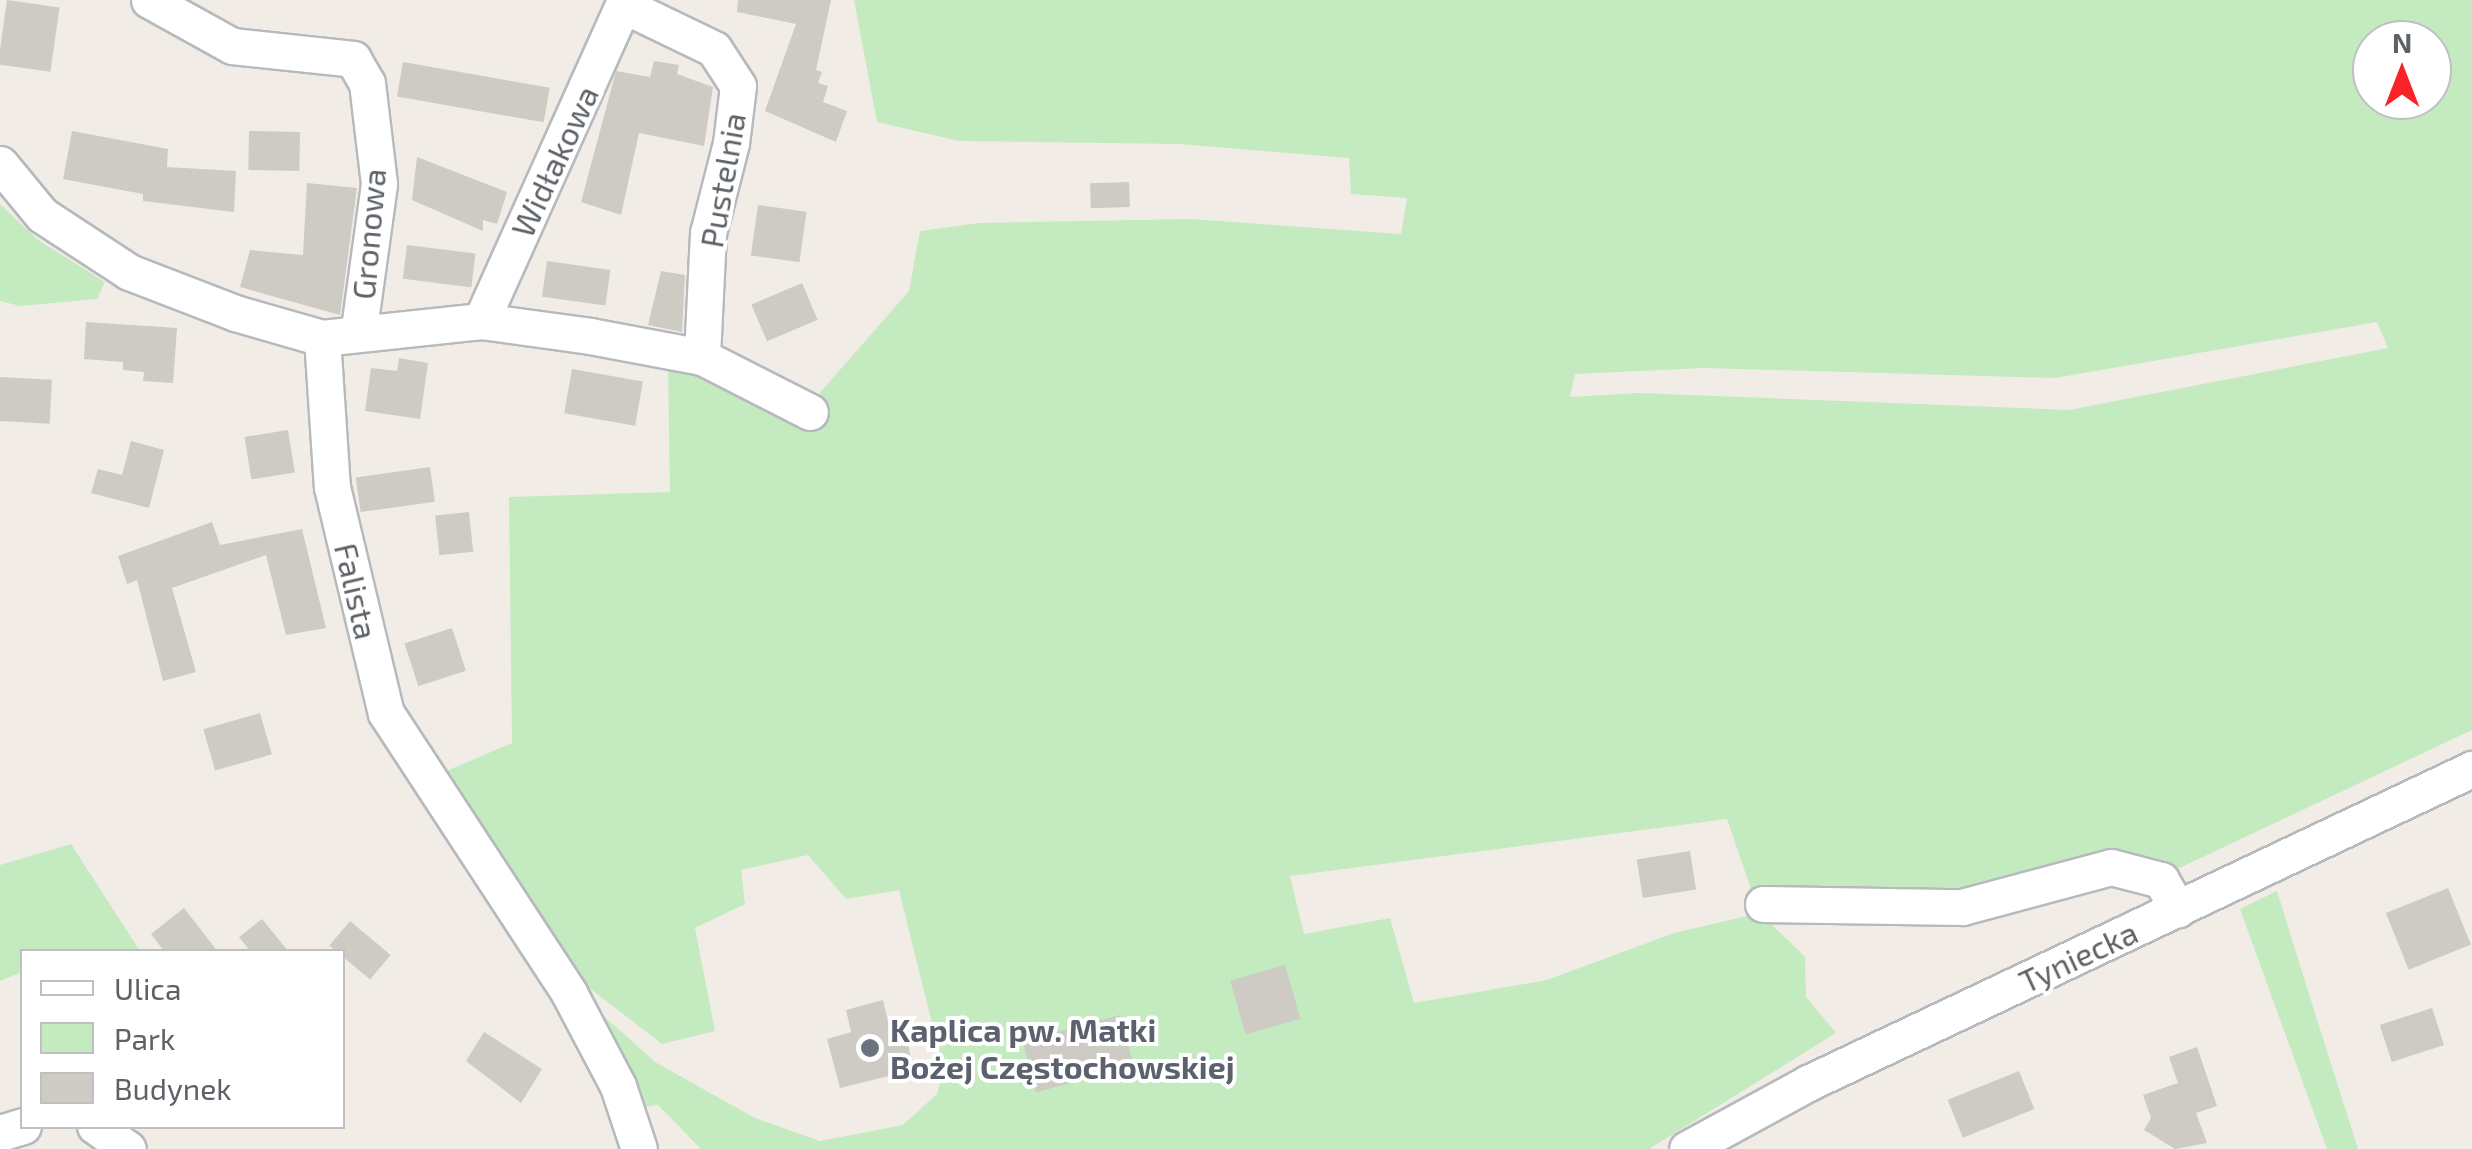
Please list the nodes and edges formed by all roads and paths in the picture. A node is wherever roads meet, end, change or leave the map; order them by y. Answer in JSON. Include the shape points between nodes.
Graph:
{"nodes":[{"id":1,"x":149,"y":0,"type":"edge"},
{"id":2,"x":625,"y":3,"type":"edge"},
{"id":3,"x":0,"y":164,"type":"edge"},
{"id":4,"x":481,"y":321,"type":"junction"},
{"id":5,"x":359,"y":329,"type":"junction"},
{"id":6,"x":322,"y":338,"type":"junction"},
{"id":7,"x":702,"y":357,"type":"junction"},
{"id":8,"x":810,"y":412,"type":"dead end"},
{"id":9,"x":2472,"y":769,"type":"edge"},
{"id":10,"x":1763,"y":904,"type":"dead end"},
{"id":11,"x":2178,"y":909,"type":"junction"},
{"id":12,"x":99,"y":1129,"type":"edge"},
{"id":13,"x":128,"y":1149,"type":"edge"},
{"id":14,"x":639,"y":1149,"type":"edge"},
{"id":15,"x":1687,"y":1149,"type":"edge"}],
"edges":[{"from":1,"to":5,"type":"street","name":"Gronowa","via":[[232,46],[353,59],[367,84],[379,184]]},
{"from":2,"to":4,"type":"street","name":"Widłakowa"},
{"from":2,"to":7,"type":"street","name":"Pustelnia","via":[[714,49],[738,86],[708,232]]},
{"from":3,"to":6,"type":"street","via":[[42,215],[129,272]]},
{"from":4,"to":5,"type":"street"},
{"from":4,"to":7,"type":"street"},
{"from":5,"to":6,"type":"street"},
{"from":6,"to":14,"type":"street","name":"Falista","via":[[332,486],[386,713],[570,993],[618,1086]]},
{"from":7,"to":8,"type":"street"},
{"from":9,"to":11,"type":"street","name":"Tyniecka"},
{"from":10,"to":11,"type":"street","via":[[1962,908],[2110,867],[2161,880]]},
{"from":11,"to":15,"type":"street","name":"Tyniecka","via":[[1808,1084]]},
{"from":12,"to":13,"type":"street"}]}
